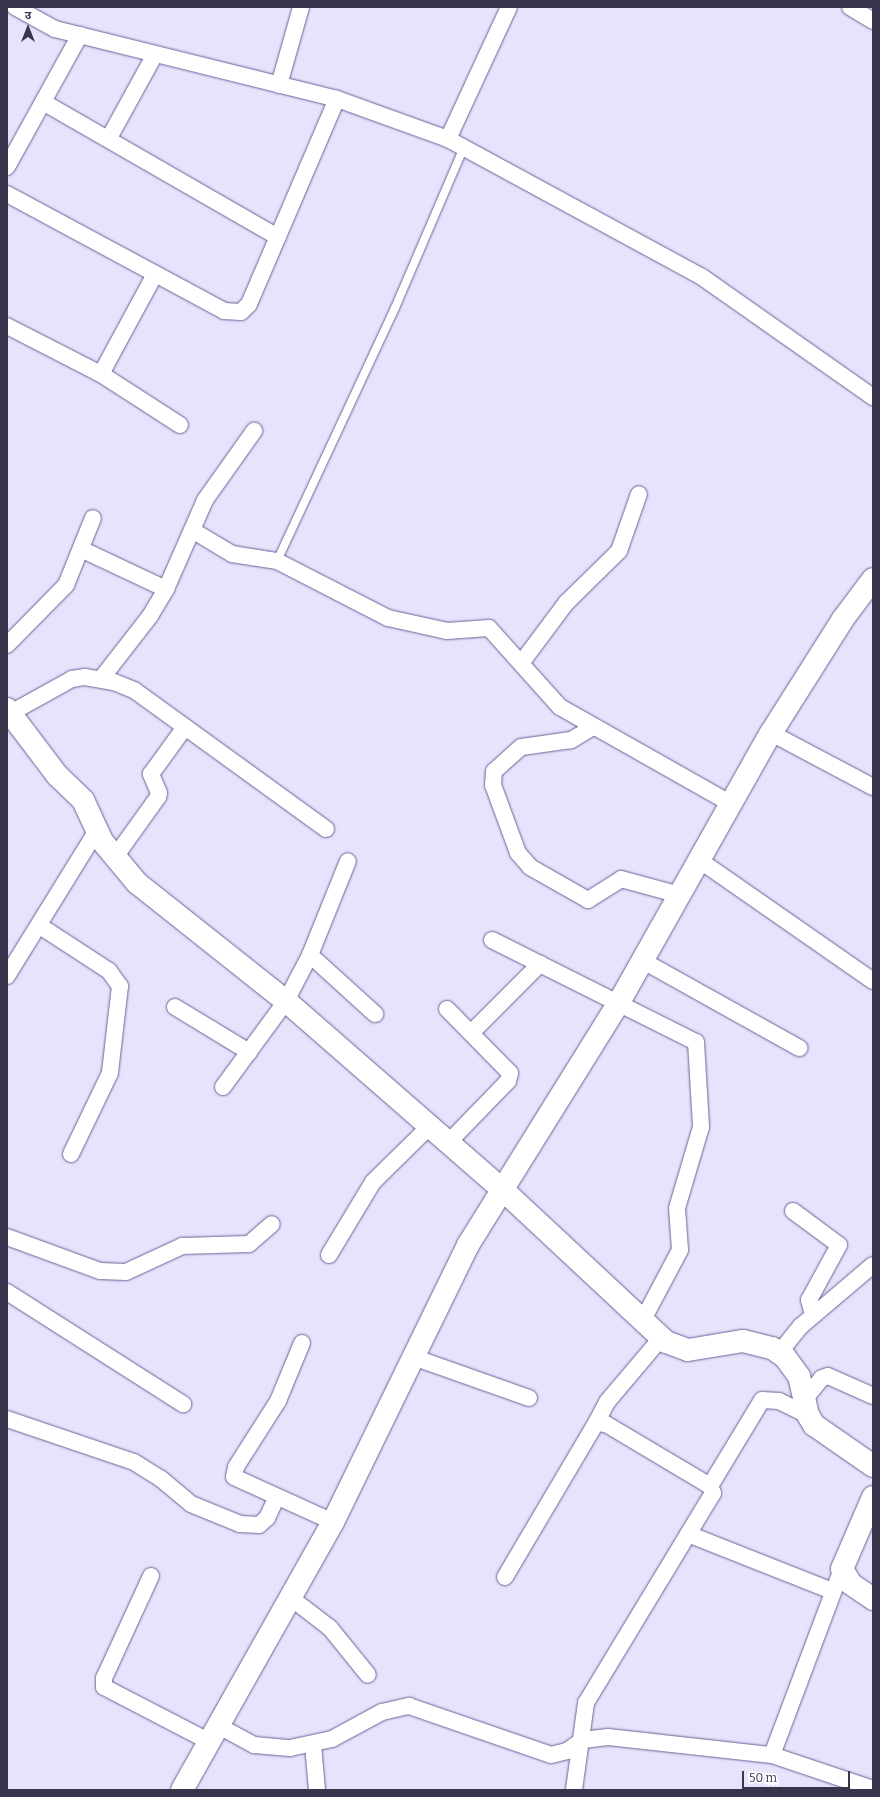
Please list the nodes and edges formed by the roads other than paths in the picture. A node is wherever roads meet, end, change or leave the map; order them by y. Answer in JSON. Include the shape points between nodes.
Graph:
{"nodes":[{"id":1,"x":15,"y":7,"type":"edge"},
{"id":2,"x":301,"y":7,"type":"edge"},
{"id":3,"x":509,"y":7,"type":"edge"},
{"id":4,"x":850,"y":7,"type":"edge"},
{"id":5,"x":36,"y":13,"type":"edge"},
{"id":6,"x":873,"y":21,"type":"edge"},
{"id":7,"x":80,"y":35,"type":"junction"},
{"id":8,"x":154,"y":56,"type":"junction"},
{"id":9,"x":279,"y":85,"type":"junction"},
{"id":10,"x":337,"y":99,"type":"junction"},
{"id":11,"x":43,"y":102,"type":"junction"},
{"id":12,"x":109,"y":138,"type":"junction"},
{"id":13,"x":448,"y":140,"type":"junction"},
{"id":14,"x":464,"y":147,"type":"junction"},
{"id":15,"x":7,"y":167,"type":"edge"},
{"id":16,"x":7,"y":194,"type":"edge"},
{"id":17,"x":278,"y":237,"type":"junction"},
{"id":18,"x":155,"y":274,"type":"junction"},
{"id":19,"x":7,"y":326,"type":"edge"},
{"id":20,"x":101,"y":374,"type":"junction"},
{"id":21,"x":873,"y":398,"type":"edge"},
{"id":22,"x":180,"y":425,"type":"dead end"},
{"id":23,"x":254,"y":431,"type":"dead end"},
{"id":24,"x":639,"y":494,"type":"dead end"},
{"id":25,"x":93,"y":518,"type":"dead end"},
{"id":26,"x":192,"y":530,"type":"junction"},
{"id":27,"x":83,"y":550,"type":"junction"},
{"id":28,"x":277,"y":561,"type":"junction"},
{"id":29,"x":873,"y":579,"type":"edge"},
{"id":30,"x":166,"y":589,"type":"junction"},
{"id":31,"x":7,"y":646,"type":"edge"},
{"id":32,"x":522,"y":662,"type":"junction"},
{"id":33,"x":101,"y":679,"type":"junction"},
{"id":34,"x":8,"y":712,"type":"edge"},
{"id":35,"x":184,"y":727,"type":"junction"},
{"id":36,"x":593,"y":727,"type":"junction"},
{"id":37,"x":770,"y":733,"type":"junction"},
{"id":38,"x":873,"y":787,"type":"edge"},
{"id":39,"x":730,"y":803,"type":"junction"},
{"id":40,"x":326,"y":829,"type":"dead end"},
{"id":41,"x":97,"y":830,"type":"junction"},
{"id":42,"x":114,"y":857,"type":"junction"},
{"id":43,"x":348,"y":860,"type":"dead end"},
{"id":44,"x":699,"y":860,"type":"junction"},
{"id":45,"x":680,"y":895,"type":"junction"},
{"id":46,"x":40,"y":926,"type":"junction"},
{"id":47,"x":492,"y":940,"type":"dead end"},
{"id":48,"x":310,"y":955,"type":"junction"},
{"id":49,"x":643,"y":961,"type":"junction"},
{"id":50,"x":540,"y":964,"type":"junction"},
{"id":51,"x":7,"y":976,"type":"edge"},
{"id":52,"x":873,"y":981,"type":"edge"},
{"id":53,"x":286,"y":1001,"type":"junction"},
{"id":54,"x":618,"y":1004,"type":"junction"},
{"id":55,"x":175,"y":1007,"type":"dead end"},
{"id":56,"x":447,"y":1009,"type":"dead end"},
{"id":57,"x":375,"y":1014,"type":"dead end"},
{"id":58,"x":472,"y":1033,"type":"junction"},
{"id":59,"x":799,"y":1048,"type":"dead end"},
{"id":60,"x":249,"y":1052,"type":"junction"},
{"id":61,"x":223,"y":1087,"type":"dead end"},
{"id":62,"x":429,"y":1127,"type":"junction"},
{"id":63,"x":448,"y":1143,"type":"junction"},
{"id":64,"x":71,"y":1154,"type":"dead end"},
{"id":65,"x":503,"y":1190,"type":"junction"},
{"id":66,"x":793,"y":1211,"type":"dead end"},
{"id":67,"x":272,"y":1224,"type":"dead end"},
{"id":68,"x":7,"y":1237,"type":"edge"},
{"id":69,"x":329,"y":1255,"type":"dead end"},
{"id":70,"x":873,"y":1265,"type":"edge"},
{"id":71,"x":7,"y":1292,"type":"edge"},
{"id":72,"x":813,"y":1315,"type":"junction"},
{"id":73,"x":643,"y":1320,"type":"junction"},
{"id":74,"x":661,"y":1338,"type":"junction"},
{"id":75,"x":302,"y":1343,"type":"dead end"},
{"id":76,"x":779,"y":1353,"type":"junction"},
{"id":77,"x":413,"y":1357,"type":"junction"},
{"id":78,"x":873,"y":1396,"type":"edge"},
{"id":79,"x":529,"y":1398,"type":"dead end"},
{"id":80,"x":183,"y":1404,"type":"dead end"},
{"id":81,"x":806,"y":1408,"type":"junction"},
{"id":82,"x":7,"y":1419,"type":"edge"},
{"id":83,"x":596,"y":1423,"type":"junction"},
{"id":84,"x":873,"y":1466,"type":"edge"},
{"id":85,"x":710,"y":1486,"type":"junction"},
{"id":86,"x":277,"y":1497,"type":"junction"},
{"id":87,"x":873,"y":1497,"type":"edge"},
{"id":88,"x":333,"y":1522,"type":"junction"},
{"id":89,"x":688,"y":1534,"type":"junction"},
{"id":90,"x":842,"y":1569,"type":"junction"},
{"id":91,"x":151,"y":1576,"type":"dead end"},
{"id":92,"x":504,"y":1577,"type":"dead end"},
{"id":93,"x":832,"y":1591,"type":"junction"},
{"id":94,"x":291,"y":1598,"type":"junction"},
{"id":95,"x":873,"y":1600,"type":"edge"},
{"id":96,"x":368,"y":1675,"type":"dead end"},
{"id":97,"x":213,"y":1733,"type":"junction"},
{"id":98,"x":583,"y":1740,"type":"junction"},
{"id":99,"x":313,"y":1745,"type":"junction"},
{"id":100,"x":772,"y":1755,"type":"junction"},
{"id":101,"x":873,"y":1789,"type":"edge"},
{"id":102,"x":182,"y":1790,"type":"edge"},
{"id":103,"x":317,"y":1790,"type":"edge"},
{"id":104,"x":574,"y":1790,"type":"edge"}],
"edges":[{"from":1,"to":5,"type":"street"},
{"from":2,"to":9,"type":"street"},
{"from":3,"to":13,"type":"street"},
{"from":4,"to":6,"type":"street"},
{"from":5,"to":7,"type":"street"},
{"from":7,"to":8,"type":"street"},
{"from":7,"to":11,"type":"street"},
{"from":8,"to":9,"type":"street"},
{"from":8,"to":12,"type":"street"},
{"from":9,"to":10,"type":"street"},
{"from":10,"to":13,"type":"street","via":[[408,122]]},
{"from":10,"to":17,"type":"street"},
{"from":11,"to":12,"type":"street"},
{"from":11,"to":15,"type":"street"},
{"from":12,"to":17,"type":"street"},
{"from":13,"to":14,"type":"street"},
{"from":14,"to":21,"type":"street","via":[[702,277]]},
{"from":14,"to":28,"type":"lane","via":[[395,308]]},
{"from":16,"to":18,"type":"street"},
{"from":17,"to":18,"type":"street","via":[[249,304],[241,312],[224,311]]},
{"from":18,"to":20,"type":"street"},
{"from":19,"to":20,"type":"street"},
{"from":20,"to":22,"type":"street"},
{"from":23,"to":26,"type":"street","via":[[213,486]]},
{"from":24,"to":32,"type":"street","via":[[618,551],[566,603]]},
{"from":25,"to":27,"type":"street"},
{"from":26,"to":28,"type":"street","via":[[232,554]]},
{"from":26,"to":30,"type":"street"},
{"from":27,"to":30,"type":"street"},
{"from":27,"to":31,"type":"street","via":[[66,585]]},
{"from":28,"to":32,"type":"street","via":[[395,620],[447,631],[489,628]]},
{"from":29,"to":37,"type":"street","via":[[843,619]]},
{"from":30,"to":33,"type":"street"},
{"from":32,"to":36,"type":"street","via":[[560,707]]},
{"from":33,"to":34,"type":"street","via":[[85,677],[60,683]]},
{"from":33,"to":35,"type":"street","via":[[134,690]]},
{"from":34,"to":41,"type":"street","via":[[57,775],[83,800]]},
{"from":35,"to":40,"type":"street"},
{"from":35,"to":42,"type":"street","via":[[151,774],[159,793],[158,797]]},
{"from":36,"to":39,"type":"street"},
{"from":36,"to":45,"type":"street","via":[[571,740],[521,746],[494,771],[493,784],[518,853],[530,867],[588,900],[621,879]]},
{"from":37,"to":38,"type":"street"},
{"from":37,"to":39,"type":"street"},
{"from":39,"to":44,"type":"street"},
{"from":41,"to":42,"type":"street"},
{"from":41,"to":46,"type":"street"},
{"from":42,"to":53,"type":"street","via":[[150,895]]},
{"from":43,"to":48,"type":"street"},
{"from":44,"to":45,"type":"street"},
{"from":44,"to":52,"type":"street"},
{"from":45,"to":49,"type":"street"},
{"from":46,"to":51,"type":"street"},
{"from":46,"to":64,"type":"street","via":[[108,971],[120,986],[110,1073]]},
{"from":47,"to":50,"type":"street"},
{"from":48,"to":53,"type":"street"},
{"from":48,"to":57,"type":"street"},
{"from":49,"to":54,"type":"street"},
{"from":49,"to":59,"type":"street"},
{"from":50,"to":54,"type":"street"},
{"from":50,"to":58,"type":"street"},
{"from":53,"to":60,"type":"street"},
{"from":53,"to":62,"type":"street"},
{"from":54,"to":65,"type":"street"},
{"from":54,"to":73,"type":"street","via":[[691,1037],[698,1051],[700,1137],[677,1208],[680,1250]]},
{"from":55,"to":60,"type":"street"},
{"from":56,"to":58,"type":"street"},
{"from":58,"to":63,"type":"street","via":[[510,1073],[508,1081]]},
{"from":60,"to":61,"type":"street"},
{"from":62,"to":63,"type":"street"},
{"from":62,"to":69,"type":"street","via":[[373,1182]]},
{"from":63,"to":65,"type":"street"},
{"from":65,"to":73,"type":"street"},
{"from":65,"to":77,"type":"street","via":[[468,1245]]},
{"from":66,"to":72,"type":"street","via":[[839,1245],[808,1300]]},
{"from":67,"to":68,"type":"street","via":[[249,1244],[182,1246],[126,1272],[92,1268]]},
{"from":70,"to":72,"type":"street"},
{"from":71,"to":80,"type":"street"},
{"from":72,"to":76,"type":"street"},
{"from":73,"to":74,"type":"street"},
{"from":74,"to":76,"type":"street","via":[[676,1349],[698,1350],[743,1341]]},
{"from":74,"to":83,"type":"street","via":[[607,1402]]},
{"from":75,"to":86,"type":"street","via":[[278,1401],[233,1472],[241,1481]]},
{"from":76,"to":81,"type":"street","via":[[798,1376]]},
{"from":77,"to":79,"type":"street"},
{"from":77,"to":88,"type":"street"},
{"from":78,"to":81,"type":"street","via":[[828,1376],[822,1378]]},
{"from":81,"to":84,"type":"street","via":[[824,1434]]},
{"from":81,"to":85,"type":"street","via":[[779,1401],[762,1400]]},
{"from":82,"to":86,"type":"street","via":[[134,1462],[160,1478],[190,1504],[240,1524],[260,1525],[267,1518]]},
{"from":83,"to":85,"type":"street","via":[[606,1424]]},
{"from":83,"to":92,"type":"street"},
{"from":85,"to":89,"type":"street","via":[[713,1493],[710,1501]]},
{"from":86,"to":88,"type":"street"},
{"from":87,"to":90,"type":"street"},
{"from":88,"to":94,"type":"street"},
{"from":89,"to":93,"type":"street"},
{"from":89,"to":98,"type":"street","via":[[586,1703]]},
{"from":90,"to":93,"type":"street"},
{"from":90,"to":95,"type":"street","via":[[851,1584]]},
{"from":91,"to":97,"type":"street","via":[[104,1678],[104,1687]]},
{"from":93,"to":100,"type":"street"},
{"from":94,"to":96,"type":"street","via":[[330,1628]]},
{"from":94,"to":97,"type":"street"},
{"from":97,"to":99,"type":"street","via":[[254,1744]]},
{"from":97,"to":102,"type":"street"},
{"from":98,"to":99,"type":"street","via":[[560,1754],[544,1753],[409,1706],[382,1712],[332,1739]]},
{"from":98,"to":100,"type":"street","via":[[608,1737]]},
{"from":98,"to":104,"type":"street"},
{"from":99,"to":103,"type":"street"},
{"from":100,"to":101,"type":"street"}]}
